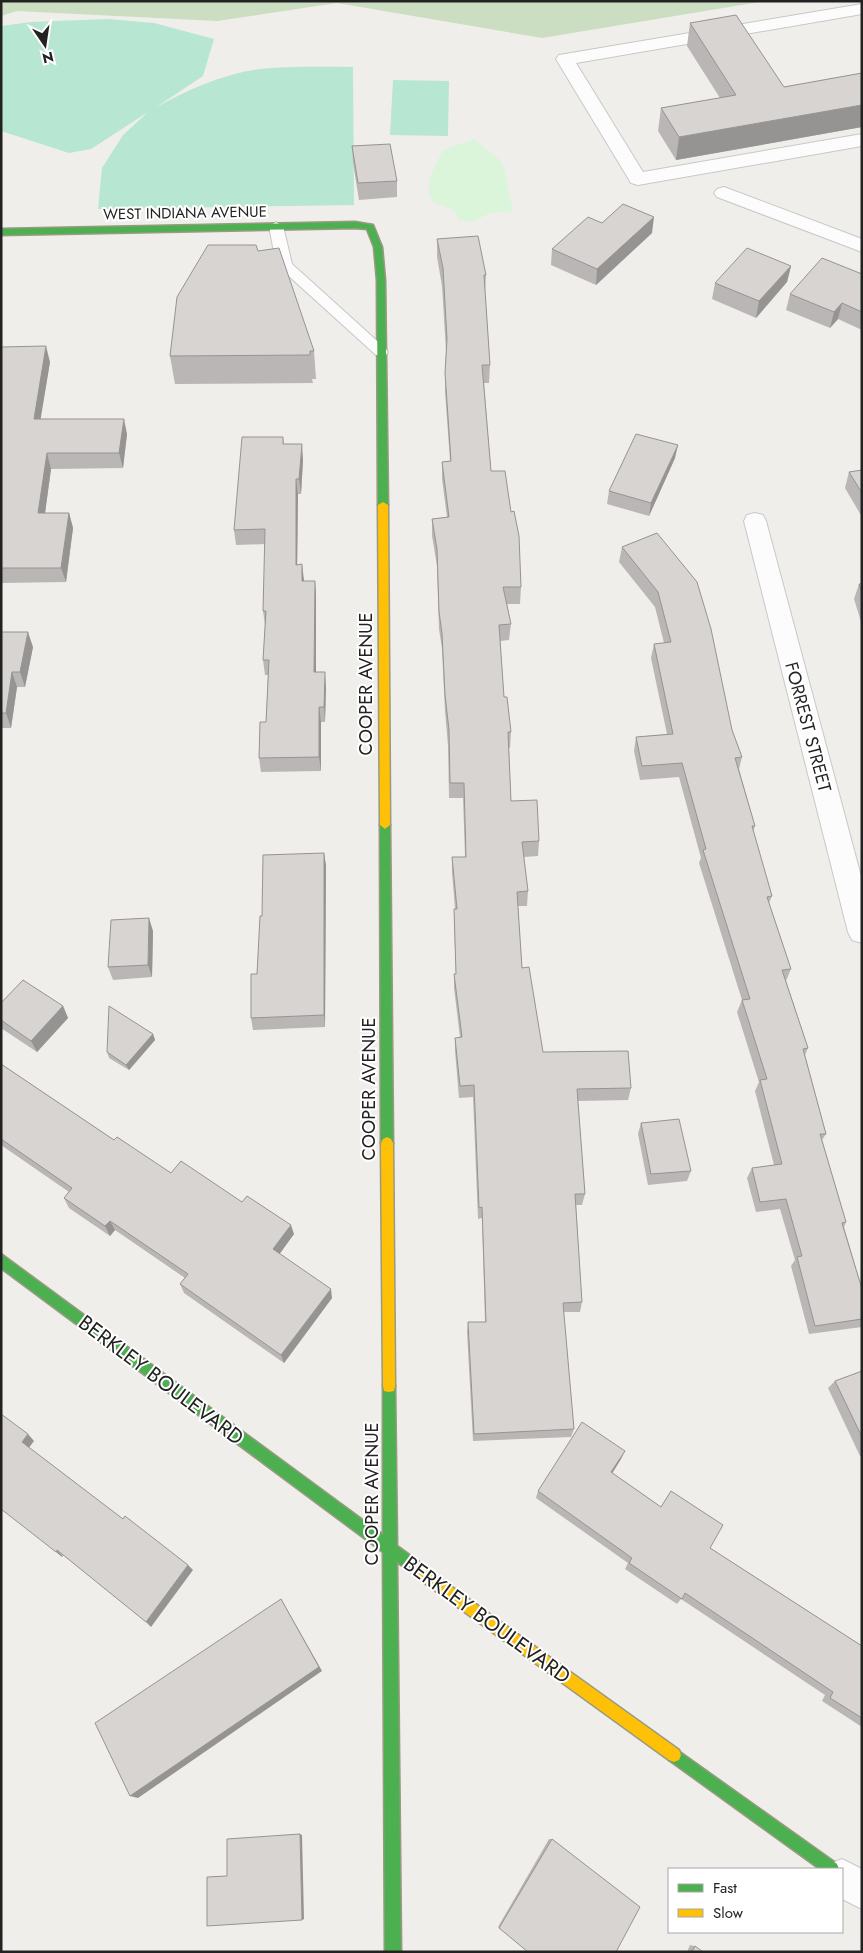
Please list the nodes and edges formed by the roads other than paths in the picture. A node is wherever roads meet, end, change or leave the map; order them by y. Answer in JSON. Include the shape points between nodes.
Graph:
{"nodes":[{"id":1,"x":862,"y":9,"type":"edge"},
{"id":2,"x":862,"y":140,"type":"edge"},
{"id":3,"x":724,"y":193,"type":"dead end"},
{"id":4,"x":276,"y":226,"type":"junction"},
{"id":5,"x":370,"y":227,"type":"joint"},
{"id":6,"x":1,"y":232,"type":"edge"},
{"id":7,"x":862,"y":246,"type":"edge"},
{"id":8,"x":381,"y":352,"type":"junction"},
{"id":9,"x":755,"y":521,"type":"dead end"},
{"id":10,"x":862,"y":932,"type":"edge"},
{"id":11,"x":1,"y":1260,"type":"edge"},
{"id":12,"x":389,"y":1549,"type":"junction"},
{"id":13,"x":831,"y":1868,"type":"edge"},
{"id":14,"x":843,"y":1878,"type":"edge"},
{"id":15,"x":862,"y":1891,"type":"edge"},
{"id":16,"x":393,"y":1952,"type":"edge"}],
"edges":[{"from":1,"to":2,"type":"street","via":[[565,59],[638,180]]},
{"from":3,"to":7,"type":"street"},
{"from":4,"to":5,"type":"street","name":"WEST INDIANA AVENUE"},
{"from":4,"to":6,"type":"street","name":"WEST INDIANA AVENUE"},
{"from":4,"to":8,"type":"lane","via":[[286,266]]},
{"from":5,"to":8,"type":"street","name":"COOPER AVENUE","via":[[378,247],[381,280]]},
{"from":8,"to":12,"type":"street","name":"COOPER AVENUE"},
{"from":9,"to":10,"type":"street","name":"FORREST STREET"},
{"from":11,"to":12,"type":"street","name":"BERKLEY BOULEVARD"},
{"from":12,"to":13,"type":"street","name":"BERKLEY BOULEVARD"},
{"from":12,"to":16,"type":"street","name":"COOPER AVENUE"},
{"from":14,"to":15,"type":"street"}]}
